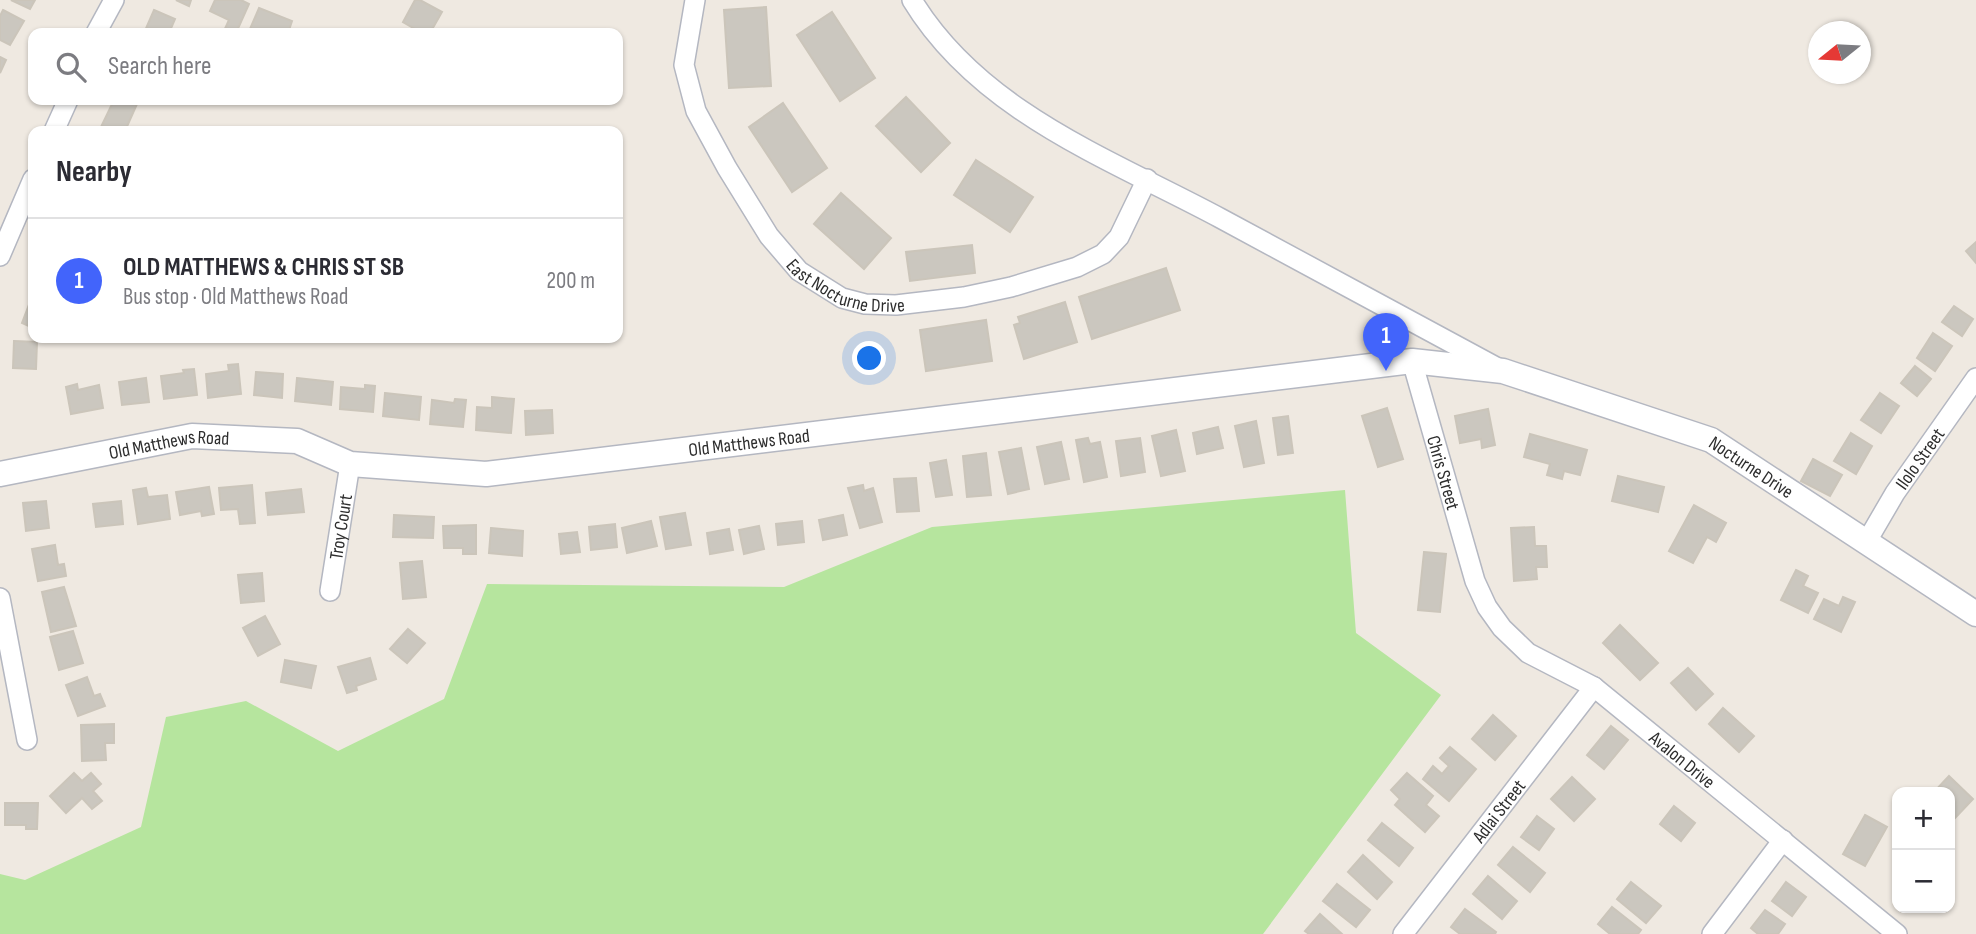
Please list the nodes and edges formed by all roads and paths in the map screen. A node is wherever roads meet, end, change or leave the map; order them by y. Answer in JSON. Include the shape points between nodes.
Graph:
{"nodes":[{"id":1,"x":114,"y":0,"type":"edge"},
{"id":2,"x":695,"y":0,"type":"edge"},
{"id":3,"x":912,"y":0,"type":"edge"},
{"id":4,"x":99,"y":28,"type":"edge"},
{"id":5,"x":66,"y":105,"type":"edge"},
{"id":6,"x":56,"y":126,"type":"edge"},
{"id":7,"x":1147,"y":179,"type":"junction"},
{"id":8,"x":28,"y":191,"type":"edge"},
{"id":9,"x":0,"y":256,"type":"edge"},
{"id":10,"x":1412,"y":361,"type":"junction"},
{"id":11,"x":1503,"y":371,"type":"junction"},
{"id":12,"x":1976,"y":378,"type":"edge"},
{"id":13,"x":350,"y":464,"type":"junction"},
{"id":14,"x":0,"y":474,"type":"edge"},
{"id":15,"x":1867,"y":541,"type":"junction"},
{"id":16,"x":1475,"y":581,"type":"joint"},
{"id":17,"x":330,"y":591,"type":"dead end"},
{"id":18,"x":0,"y":598,"type":"edge"},
{"id":19,"x":1976,"y":614,"type":"edge"},
{"id":20,"x":1594,"y":687,"type":"junction"},
{"id":21,"x":27,"y":740,"type":"dead end"},
{"id":22,"x":1783,"y":840,"type":"junction"},
{"id":23,"x":1403,"y":934,"type":"edge"},
{"id":24,"x":1712,"y":934,"type":"edge"},
{"id":25,"x":1897,"y":934,"type":"edge"}],
"edges":[{"from":1,"to":4,"type":"street"},
{"from":2,"to":7,"type":"street","name":"East Nocturne Drive","via":[[684,65],[696,111],[769,236],[799,271],[842,298],[896,305],[964,297],[1077,267],[1103,254],[1119,237]]},
{"from":3,"to":7,"type":"street","via":[[939,38],[995,91],[1083,148]]},
{"from":5,"to":6,"type":"street"},
{"from":7,"to":11,"type":"street"},
{"from":8,"to":9,"type":"street"},
{"from":10,"to":11,"type":"street","name":"Old Matthews Road"},
{"from":10,"to":13,"type":"street","name":"Old Matthews Road","via":[[486,474]]},
{"from":10,"to":16,"type":"street","name":"Chris Street"},
{"from":11,"to":15,"type":"street","name":"Nocturne Drive","via":[[1711,439]]},
{"from":12,"to":15,"type":"street","name":"Ilolo Street"},
{"from":13,"to":14,"type":"street","name":"Old Matthews Road","via":[[298,441],[192,436]]},
{"from":13,"to":17,"type":"street","name":"Troy Court"},
{"from":15,"to":19,"type":"street","name":"Nocturne Drive"},
{"from":16,"to":20,"type":"street","name":"Avalon Drive","via":[[1502,628],[1528,653]]},
{"from":18,"to":21,"type":"street"},
{"from":20,"to":22,"type":"street","name":"Avalon Drive"},
{"from":20,"to":23,"type":"street","name":"Adlai Street"},
{"from":22,"to":24,"type":"street"},
{"from":22,"to":25,"type":"street","name":"Avalon Drive"}]}
